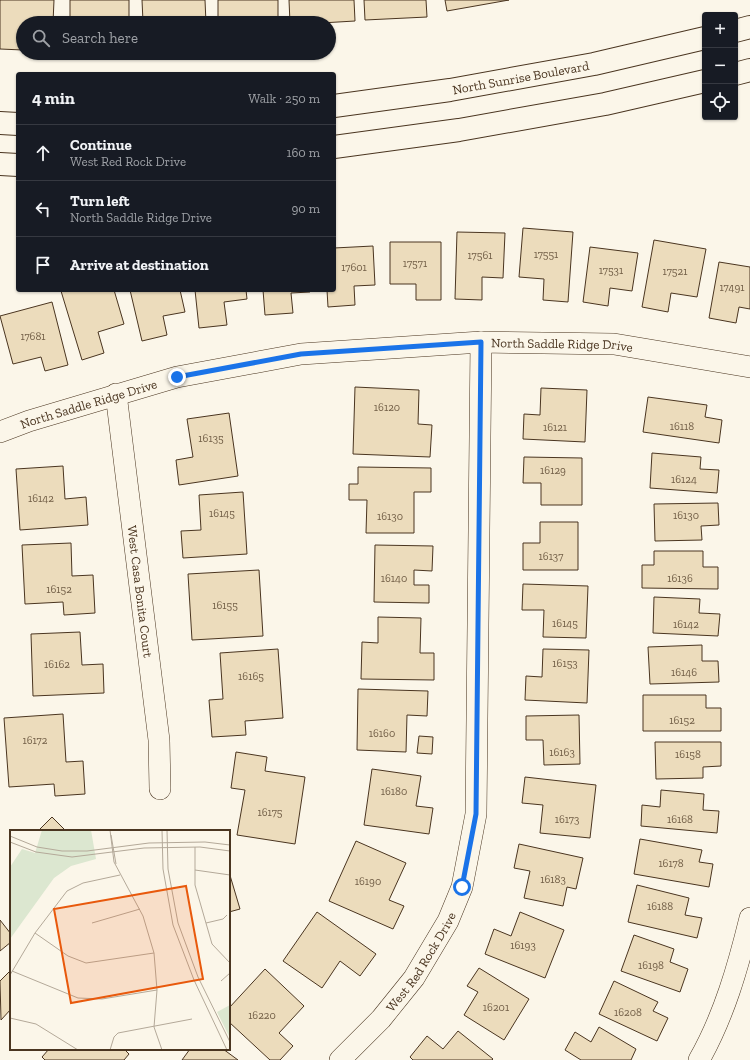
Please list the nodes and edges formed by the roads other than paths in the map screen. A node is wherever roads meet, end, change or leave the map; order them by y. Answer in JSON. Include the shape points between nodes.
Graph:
{"nodes":[{"id":1,"x":750,"y":27,"type":"edge"},
{"id":2,"x":738,"y":30,"type":"edge"},
{"id":3,"x":702,"y":39,"type":"edge"},
{"id":4,"x":750,"y":70,"type":"edge"},
{"id":5,"x":738,"y":73,"type":"edge"},
{"id":6,"x":702,"y":82,"type":"edge"},
{"id":7,"x":336,"y":106,"type":"edge"},
{"id":8,"x":0,"y":123,"type":"edge"},
{"id":9,"x":16,"y":124,"type":"edge"},
{"id":10,"x":336,"y":148,"type":"edge"},
{"id":11,"x":0,"y":164,"type":"edge"},
{"id":12,"x":16,"y":165,"type":"edge"},
{"id":13,"x":481,"y":342,"type":"junction"},
{"id":14,"x":750,"y":368,"type":"edge"},
{"id":15,"x":116,"y":394,"type":"junction"},
{"id":16,"x":0,"y":432,"type":"edge"},
{"id":17,"x":160,"y":789,"type":"dead end"},
{"id":18,"x":750,"y":918,"type":"edge"},
{"id":19,"x":340,"y":1060,"type":"edge"},
{"id":20,"x":699,"y":1060,"type":"edge"}],
"edges":[{"from":1,"to":2,"type":"street"},
{"from":3,"to":7,"type":"street","name":"North Sunrise Boulevard","via":[[586,66],[450,90]]},
{"from":4,"to":5,"type":"street"},
{"from":6,"to":10,"type":"street","via":[[597,106]]},
{"from":8,"to":9,"type":"street"},
{"from":11,"to":12,"type":"street"},
{"from":13,"to":14,"type":"street","name":"North Saddle Ridge Drive","via":[[614,344]]},
{"from":13,"to":15,"type":"street","name":"North Saddle Ridge Drive","via":[[301,354],[177,377]]},
{"from":13,"to":19,"type":"street","name":"West Red Rock Drive","via":[[475,821],[462,887],[448,921],[414,978],[381,1019]]},
{"from":15,"to":16,"type":"street","name":"North Saddle Ridge Drive"},
{"from":15,"to":17,"type":"street","name":"West Casa Bonita Court","via":[[159,740]]},
{"from":18,"to":20,"type":"street","via":[[727,1000]]}]}
